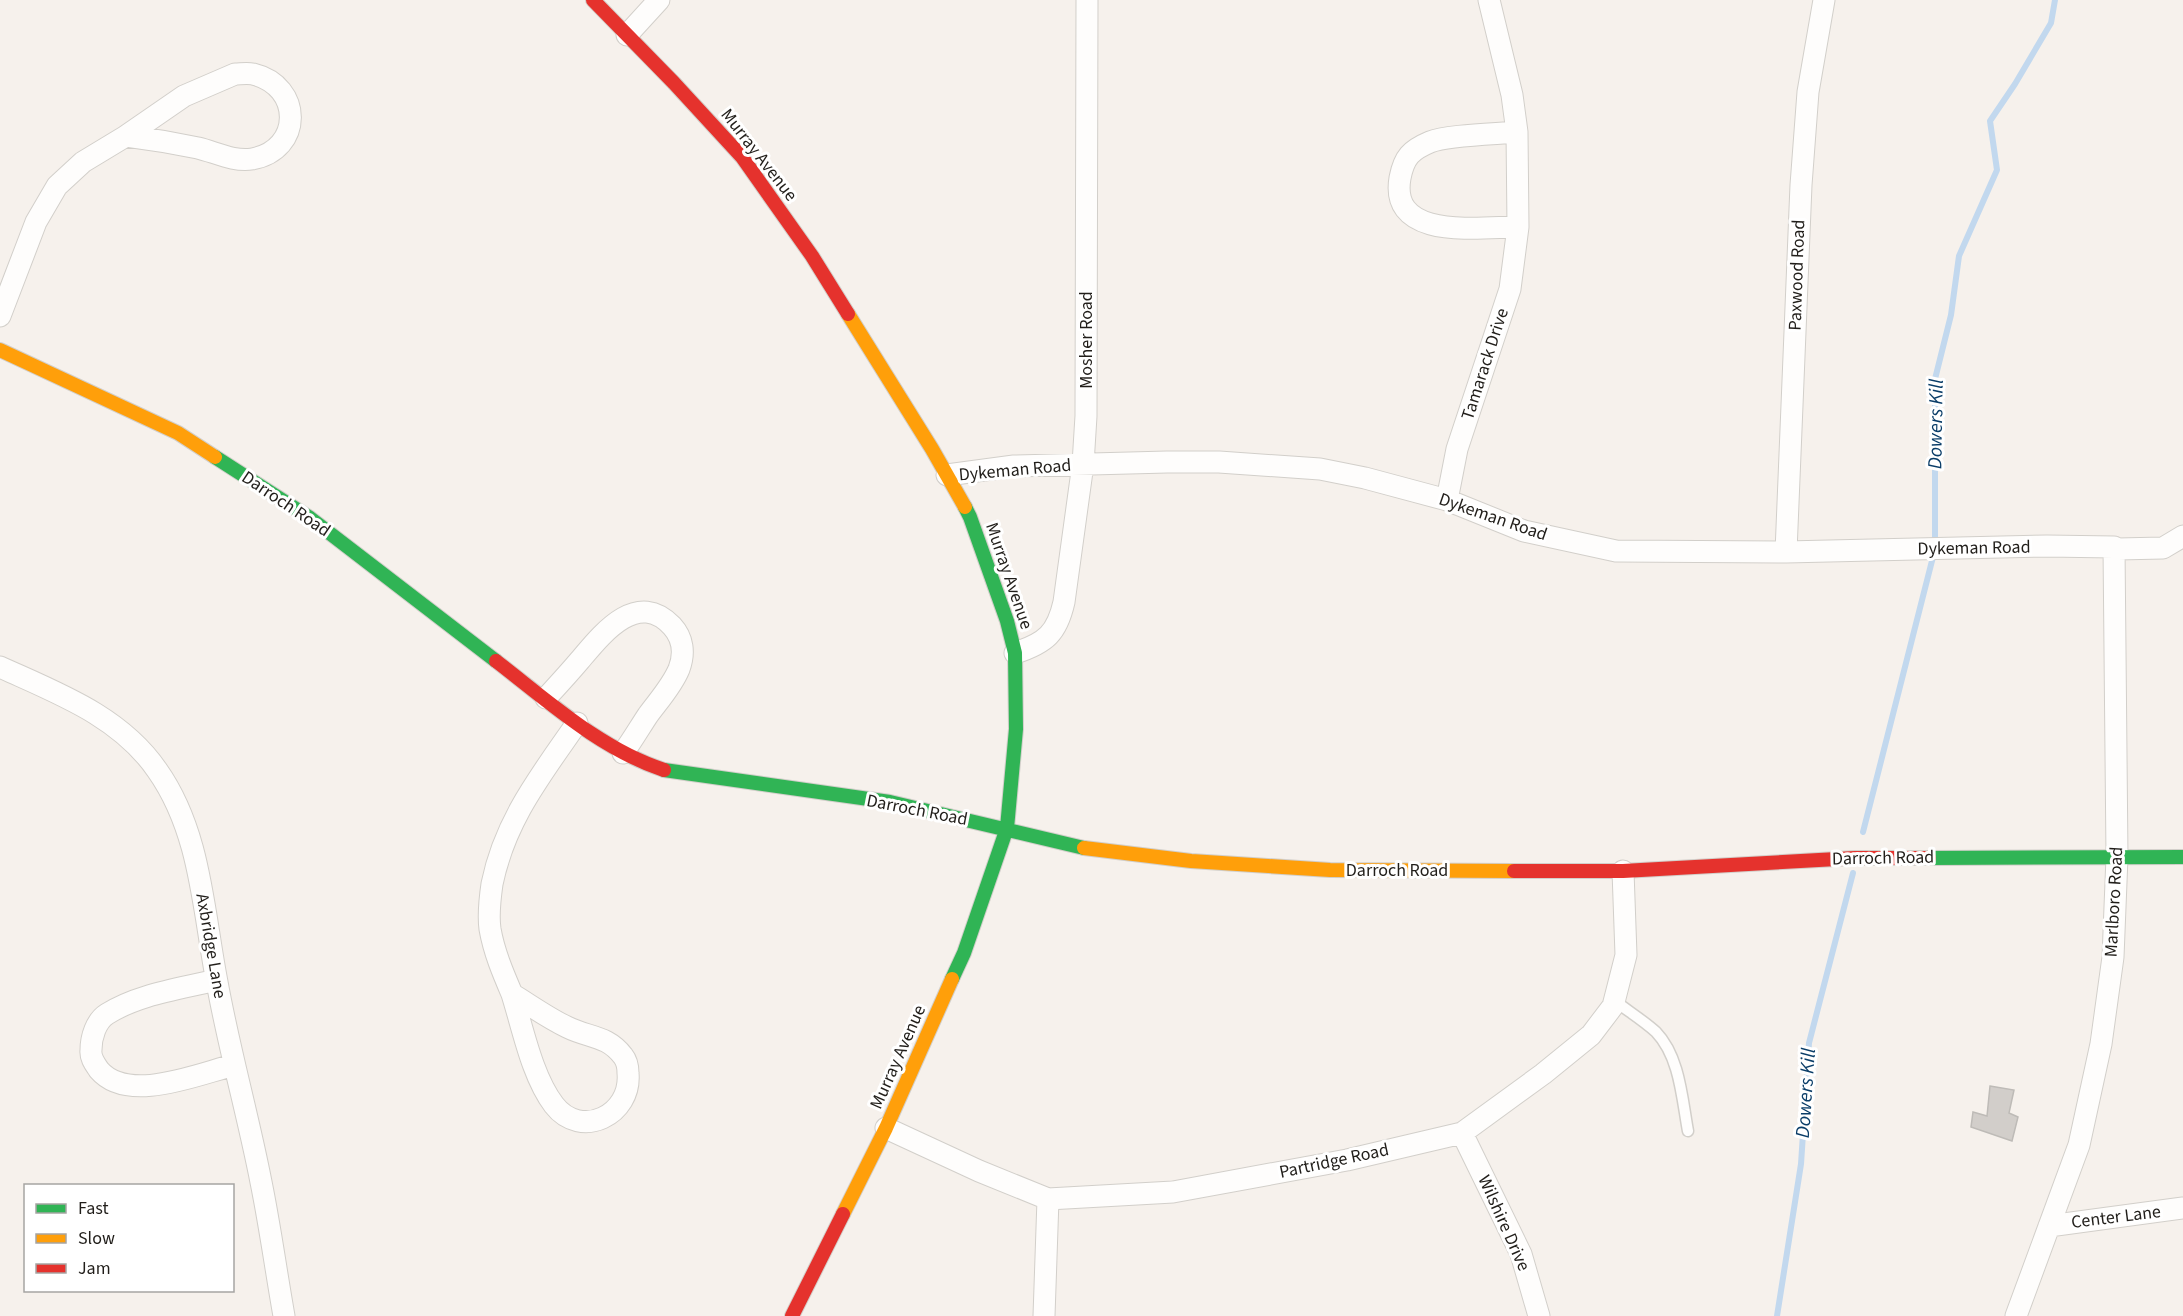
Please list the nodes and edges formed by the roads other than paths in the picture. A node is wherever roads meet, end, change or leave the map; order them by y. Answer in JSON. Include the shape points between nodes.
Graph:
{"nodes":[{"id":1,"x":592,"y":0,"type":"edge"},
{"id":2,"x":659,"y":0,"type":"edge"},
{"id":3,"x":1087,"y":0,"type":"edge"},
{"id":4,"x":1489,"y":0,"type":"edge"},
{"id":5,"x":1824,"y":0,"type":"edge"},
{"id":6,"x":627,"y":35,"type":"junction"},
{"id":7,"x":1517,"y":132,"type":"junction"},
{"id":8,"x":126,"y":136,"type":"junction"},
{"id":9,"x":1518,"y":227,"type":"junction"},
{"id":10,"x":0,"y":316,"type":"edge"},
{"id":11,"x":0,"y":350,"type":"edge"},
{"id":12,"x":1083,"y":464,"type":"junction"},
{"id":13,"x":947,"y":475,"type":"junction"},
{"id":14,"x":1447,"y":500,"type":"junction"},
{"id":15,"x":2183,"y":536,"type":"edge"},
{"id":16,"x":2114,"y":547,"type":"junction"},
{"id":17,"x":1786,"y":552,"type":"junction"},
{"id":18,"x":1015,"y":653,"type":"junction"},
{"id":19,"x":0,"y":667,"type":"edge"},
{"id":20,"x":546,"y":698,"type":"junction"},
{"id":21,"x":577,"y":723,"type":"junction"},
{"id":22,"x":623,"y":753,"type":"junction"},
{"id":23,"x":1007,"y":828,"type":"junction"},
{"id":24,"x":2117,"y":857,"type":"junction"},
{"id":25,"x":2183,"y":857,"type":"edge"},
{"id":26,"x":1623,"y":871,"type":"junction"},
{"id":27,"x":216,"y":980,"type":"junction"},
{"id":28,"x":512,"y":994,"type":"junction"},
{"id":29,"x":1615,"y":1001,"type":"junction"},
{"id":30,"x":234,"y":1065,"type":"junction"},
{"id":31,"x":886,"y":1128,"type":"junction"},
{"id":32,"x":1688,"y":1131,"type":"dead end"},
{"id":33,"x":1462,"y":1133,"type":"junction"},
{"id":34,"x":1048,"y":1199,"type":"junction"},
{"id":35,"x":2183,"y":1208,"type":"edge"},
{"id":36,"x":2049,"y":1226,"type":"junction"},
{"id":37,"x":284,"y":1316,"type":"edge"},
{"id":38,"x":792,"y":1316,"type":"edge"},
{"id":39,"x":1044,"y":1316,"type":"edge"},
{"id":40,"x":1539,"y":1316,"type":"edge"},
{"id":41,"x":2016,"y":1316,"type":"edge"}],
"edges":[{"from":1,"to":6,"type":"street","name":"Murray Avenue"},
{"from":2,"to":6,"type":"street"},
{"from":3,"to":12,"type":"street","name":"Mosher Road"},
{"from":4,"to":7,"type":"street","name":"Tamarack Drive"},
{"from":5,"to":17,"type":"street","name":"Paxwood Road","via":[[1808,92],[1801,185]]},
{"from":6,"to":13,"type":"street","name":"Murray Avenue","via":[[742,157],[812,256]]},
{"from":7,"to":9,"type":"street","name":"Tamarack Drive"},
{"from":7,"to":9,"type":"street","via":[[1430,142],[1407,156],[1399,187],[1404,207],[1425,223],[1453,228]]},
{"from":8,"to":8,"type":"street","via":[[251,159],[280,145],[291,118],[290,105],[272,82],[252,74],[235,74],[184,96]]},
{"from":8,"to":10,"type":"street","via":[[83,162],[57,186],[36,222]]},
{"from":9,"to":14,"type":"street","name":"Tamarack Drive","via":[[1510,289],[1458,449]]},
{"from":11,"to":20,"type":"street","name":"Darroch Road","via":[[197,445],[310,518]]},
{"from":12,"to":13,"type":"street","name":"Dykeman Road","via":[[1014,466]]},
{"from":12,"to":14,"type":"street","name":"Dykeman Road","via":[[1220,462],[1320,469]]},
{"from":12,"to":18,"type":"street","name":"Mosher Road","via":[[1060,621],[1036,646]]},
{"from":13,"to":18,"type":"street","name":"Murray Avenue","via":[[970,517]]},
{"from":14,"to":17,"type":"street","name":"Dykeman Road","via":[[1524,531],[1616,550]]},
{"from":15,"to":16,"type":"street","via":[[2163,548]]},
{"from":16,"to":17,"type":"street","name":"Dykeman Road"},
{"from":16,"to":24,"type":"street","name":"Marlboro Road"},
{"from":18,"to":23,"type":"street","name":"Murray Avenue","via":[[1016,729]]},
{"from":19,"to":27,"type":"street","name":"Axbridge Lane","via":[[108,720],[156,768],[174,797],[191,842]]},
{"from":20,"to":21,"type":"street","name":"Darroch Road"},
{"from":20,"to":22,"type":"street","via":[[613,624],[628,615],[644,613],[657,614],[668,621],[679,633],[682,645],[679,668]]},
{"from":21,"to":22,"type":"street","name":"Darroch Road"},
{"from":21,"to":28,"type":"street","via":[[534,783],[497,859],[490,895],[490,928]]},
{"from":22,"to":23,"type":"street","name":"Darroch Road","via":[[671,772],[890,802]]},
{"from":23,"to":26,"type":"street","name":"Darroch Road","via":[[1080,847],[1191,861],[1330,870]]},
{"from":23,"to":31,"type":"street","name":"Murray Avenue","via":[[963,953]]},
{"from":24,"to":25,"type":"street","name":"Darroch Road"},
{"from":24,"to":26,"type":"street","name":"Darroch Road","via":[[1855,858]]},
{"from":24,"to":36,"type":"street","name":"Marlboro Road","via":[[2113,957],[2101,1044],[2079,1145]]},
{"from":26,"to":29,"type":"street","name":"Partridge Road","via":[[1626,956]]},
{"from":27,"to":30,"type":"street","name":"Axbridge Lane"},
{"from":27,"to":30,"type":"street","via":[[136,1000],[104,1015],[92,1039],[90,1054],[106,1078],[124,1086],[161,1084]]},
{"from":28,"to":28,"type":"street","via":[[540,1083],[555,1106],[576,1120],[594,1121],[622,1104],[629,1081],[628,1068],[625,1058],[610,1042],[568,1028]]},
{"from":29,"to":32,"type":"lane","via":[[1657,1033],[1670,1053]]},
{"from":29,"to":33,"type":"street","name":"Partridge Road","via":[[1591,1035]]},
{"from":30,"to":37,"type":"street","name":"Axbridge Lane","via":[[261,1181]]},
{"from":31,"to":34,"type":"street","name":"Partridge Road"},
{"from":31,"to":38,"type":"street","name":"Murray Avenue"},
{"from":33,"to":34,"type":"street","name":"Partridge Road","via":[[1347,1160],[1173,1192]]},
{"from":33,"to":40,"type":"street","name":"Wilshire Drive","via":[[1521,1254]]},
{"from":34,"to":39,"type":"street"},
{"from":35,"to":36,"type":"street","name":"Center Lane"},
{"from":36,"to":41,"type":"street","name":"Marlboro Road"}]}
